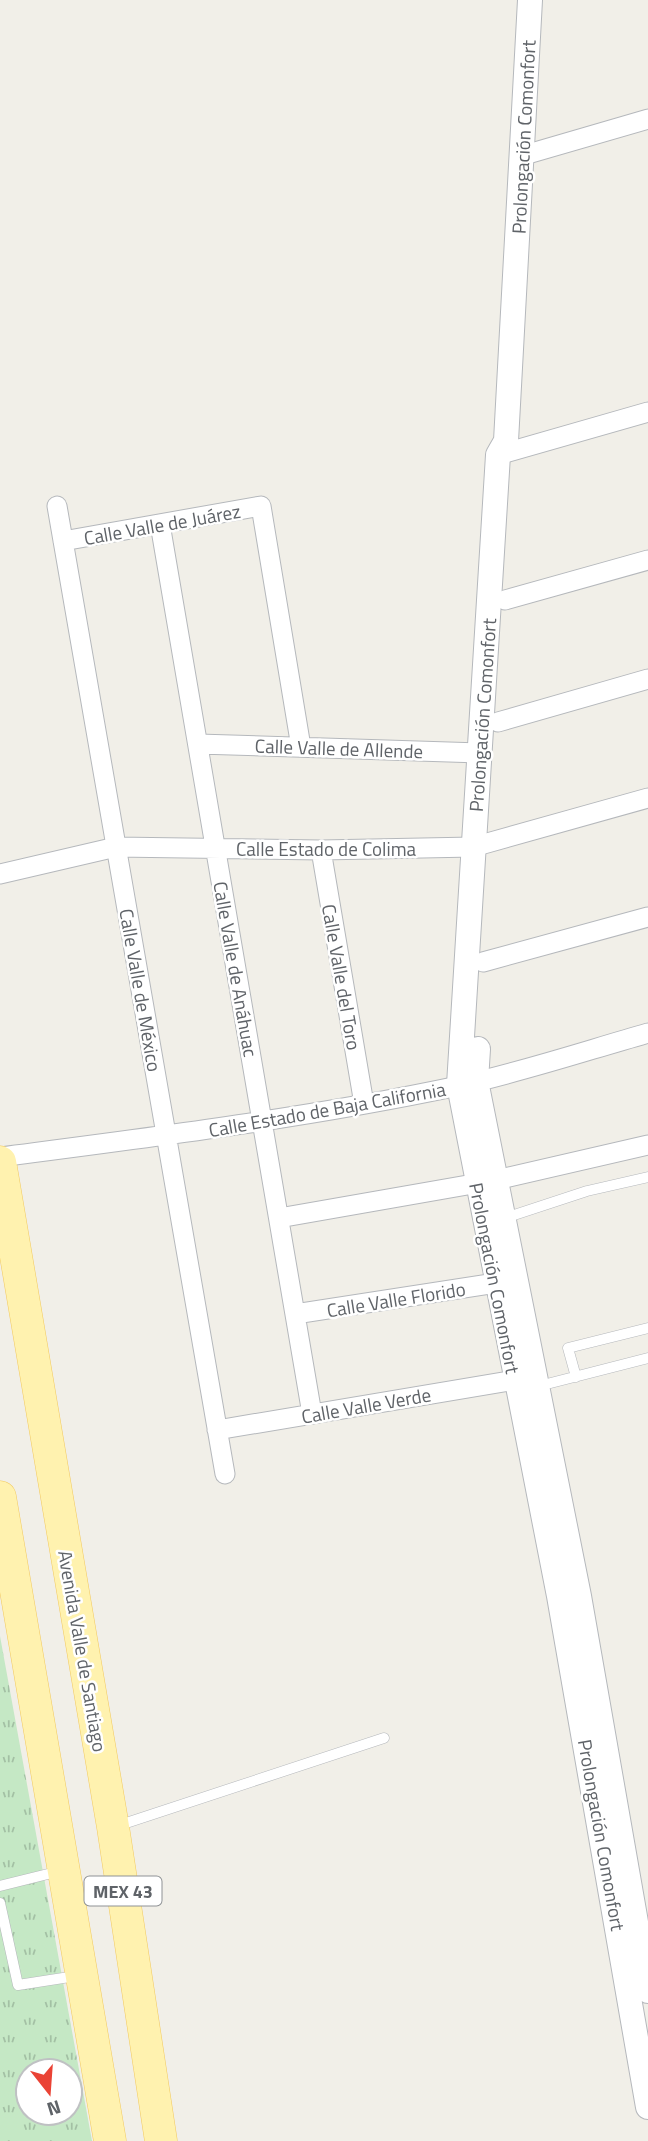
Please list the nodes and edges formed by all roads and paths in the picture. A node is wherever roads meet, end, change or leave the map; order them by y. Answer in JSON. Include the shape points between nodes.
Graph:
{"nodes":[{"id":1,"x":530,"y":0,"type":"edge"},
{"id":2,"x":648,"y":119,"type":"edge"},
{"id":3,"x":522,"y":156,"type":"junction"},
{"id":4,"x":648,"y":412,"type":"edge"},
{"id":5,"x":506,"y":449,"type":"junction"},
{"id":6,"x":57,"y":506,"type":"dead end"},
{"id":7,"x":160,"y":524,"type":"junction"},
{"id":8,"x":63,"y":541,"type":"junction"},
{"id":9,"x":648,"y":560,"type":"edge"},
{"id":10,"x":505,"y":600,"type":"junction"},
{"id":11,"x":648,"y":679,"type":"edge"},
{"id":12,"x":498,"y":722,"type":"junction"},
{"id":13,"x":198,"y":744,"type":"junction"},
{"id":14,"x":300,"y":747,"type":"junction"},
{"id":15,"x":480,"y":752,"type":"junction"},
{"id":16,"x":648,"y":798,"type":"edge"},
{"id":17,"x":481,"y":845,"type":"junction"},
{"id":18,"x":116,"y":847,"type":"junction"},
{"id":19,"x":216,"y":848,"type":"junction"},
{"id":20,"x":321,"y":850,"type":"junction"},
{"id":21,"x":0,"y":874,"type":"edge"},
{"id":22,"x":648,"y":917,"type":"edge"},
{"id":23,"x":483,"y":962,"type":"junction"},
{"id":24,"x":648,"y":1033,"type":"edge"},
{"id":25,"x":467,"y":1083,"type":"junction"},
{"id":26,"x":364,"y":1104,"type":"junction"},
{"id":27,"x":262,"y":1121,"type":"junction"},
{"id":28,"x":166,"y":1136,"type":"junction"},
{"id":29,"x":648,"y":1145,"type":"edge"},
{"id":30,"x":0,"y":1159,"type":"edge"},
{"id":31,"x":648,"y":1177,"type":"edge"},
{"id":32,"x":487,"y":1181,"type":"junction"},
{"id":33,"x":279,"y":1218,"type":"junction"},
{"id":34,"x":504,"y":1218,"type":"junction"},
{"id":35,"x":496,"y":1283,"type":"junction"},
{"id":36,"x":295,"y":1314,"type":"junction"},
{"id":37,"x":648,"y":1328,"type":"edge"},
{"id":38,"x":648,"y":1359,"type":"edge"},
{"id":39,"x":576,"y":1377,"type":"junction"},
{"id":40,"x":515,"y":1380,"type":"junction"},
{"id":41,"x":539,"y":1387,"type":"junction"},
{"id":42,"x":312,"y":1415,"type":"junction"},
{"id":43,"x":217,"y":1430,"type":"junction"},
{"id":44,"x":225,"y":1474,"type":"dead end"},
{"id":45,"x":0,"y":1497,"type":"edge"},
{"id":46,"x":384,"y":1738,"type":"dead end"},
{"id":47,"x":113,"y":1827,"type":"junction"},
{"id":48,"x":64,"y":1870,"type":"junction"},
{"id":49,"x":0,"y":1886,"type":"edge"},
{"id":50,"x":0,"y":1903,"type":"edge"},
{"id":51,"x":82,"y":1976,"type":"junction"},
{"id":52,"x":648,"y":1990,"type":"edge"},
{"id":53,"x":648,"y":2107,"type":"edge"},
{"id":54,"x":110,"y":2141,"type":"edge"},
{"id":55,"x":161,"y":2141,"type":"edge"}],
"edges":[{"from":1,"to":3,"type":"street","name":"Prolongación Comonfort"},
{"from":2,"to":3,"type":"street"},
{"from":3,"to":5,"type":"street","name":"Prolongación Comonfort"},
{"from":4,"to":5,"type":"street"},
{"from":5,"to":10,"type":"street","name":"Prolongación Comonfort"},
{"from":5,"to":15,"type":"street","name":"Prolongación Comonfort"},
{"from":6,"to":8,"type":"street","name":"Calle Valle de México"},
{"from":7,"to":8,"type":"street","name":"Calle Valle de Juárez"},
{"from":7,"to":13,"type":"street","name":"Calle Valle de Anáhuac"},
{"from":7,"to":14,"type":"street","name":"Calle Valle de Juárez","via":[[261,506]]},
{"from":8,"to":18,"type":"street","name":"Calle Valle de México"},
{"from":9,"to":10,"type":"street"},
{"from":10,"to":12,"type":"street","name":"Prolongación Comonfort"},
{"from":11,"to":12,"type":"street"},
{"from":12,"to":17,"type":"street","name":"Prolongación Comonfort"},
{"from":13,"to":14,"type":"street","name":"Calle Valle de Allende"},
{"from":13,"to":19,"type":"street","name":"Calle Valle de Anáhuac"},
{"from":14,"to":15,"type":"street","name":"Calle Valle de Allende"},
{"from":15,"to":17,"type":"street","name":"Prolongación Comonfort"},
{"from":16,"to":17,"type":"street","name":"Calle Estado de Colima"},
{"from":17,"to":20,"type":"street","name":"Calle Estado de Colima"},
{"from":17,"to":23,"type":"street","name":"Prolongación Comonfort"},
{"from":17,"to":25,"type":"street","name":"Prolongación Comonfort"},
{"from":18,"to":19,"type":"street","name":"Calle Estado de Colima"},
{"from":18,"to":21,"type":"street","name":"Calle Estado de Colima"},
{"from":18,"to":28,"type":"street","name":"Calle Valle de México"},
{"from":19,"to":20,"type":"street","name":"Calle Estado de Colima"},
{"from":19,"to":27,"type":"street","name":"Calle Valle de Anáhuac"},
{"from":20,"to":26,"type":"street","name":"Calle Valle del Toro"},
{"from":22,"to":23,"type":"street"},
{"from":23,"to":25,"type":"street","name":"Prolongación Comonfort"},
{"from":24,"to":25,"type":"street","name":"Calle Estado de Baja California"},
{"from":25,"to":26,"type":"street","name":"Calle Estado de Baja California"},
{"from":25,"to":32,"type":"street","name":"Prolongación Comonfort"},
{"from":26,"to":27,"type":"street","name":"Calle Estado de Baja California"},
{"from":27,"to":28,"type":"street","name":"Calle Estado de Baja California"},
{"from":27,"to":33,"type":"street","name":"Calle Valle de Anáhuac"},
{"from":28,"to":30,"type":"street","name":"Calle Estado de Baja California"},
{"from":28,"to":43,"type":"street","name":"Calle Valle de México"},
{"from":29,"to":32,"type":"street"},
{"from":30,"to":47,"type":"main road","name":"Avenida Valle de Santiago","number":"MEX 43"},
{"from":31,"to":34,"type":"lane"},
{"from":32,"to":33,"type":"street"},
{"from":32,"to":34,"type":"street","name":"Prolongación Comonfort"},
{"from":32,"to":35,"type":"street","name":"Prolongación Comonfort"},
{"from":33,"to":36,"type":"street","name":"Calle Valle de Anáhuac"},
{"from":34,"to":41,"type":"street","name":"Prolongación Comonfort"},
{"from":35,"to":36,"type":"street","name":"Calle Valle Florido"},
{"from":35,"to":40,"type":"street","name":"Prolongación Comonfort"},
{"from":36,"to":42,"type":"street","name":"Calle Valle de Anáhuac"},
{"from":37,"to":39,"type":"lane","via":[[568,1348]]},
{"from":38,"to":39,"type":"lane"},
{"from":39,"to":41,"type":"lane"},
{"from":40,"to":42,"type":"street","name":"Calle Valle Verde"},
{"from":40,"to":53,"type":"street","name":"Prolongación Comonfort","via":[[559,1596]]},
{"from":41,"to":52,"type":"street","name":"Prolongación Comonfort"},
{"from":42,"to":43,"type":"street","name":"Calle Valle Verde"},
{"from":43,"to":44,"type":"street","name":"Calle Valle de México"},
{"from":45,"to":48,"type":"main road","number":"MEX 43"},
{"from":46,"to":47,"type":"lane"},
{"from":47,"to":55,"type":"main road","name":"Avenida Valle de Santiago","number":"MEX 43"},
{"from":48,"to":49,"type":"lane"},
{"from":48,"to":51,"type":"main road","number":"MEX 43"},
{"from":50,"to":51,"type":"lane","via":[[18,1985]]},
{"from":51,"to":54,"type":"main road","number":"MEX 43"}]}
